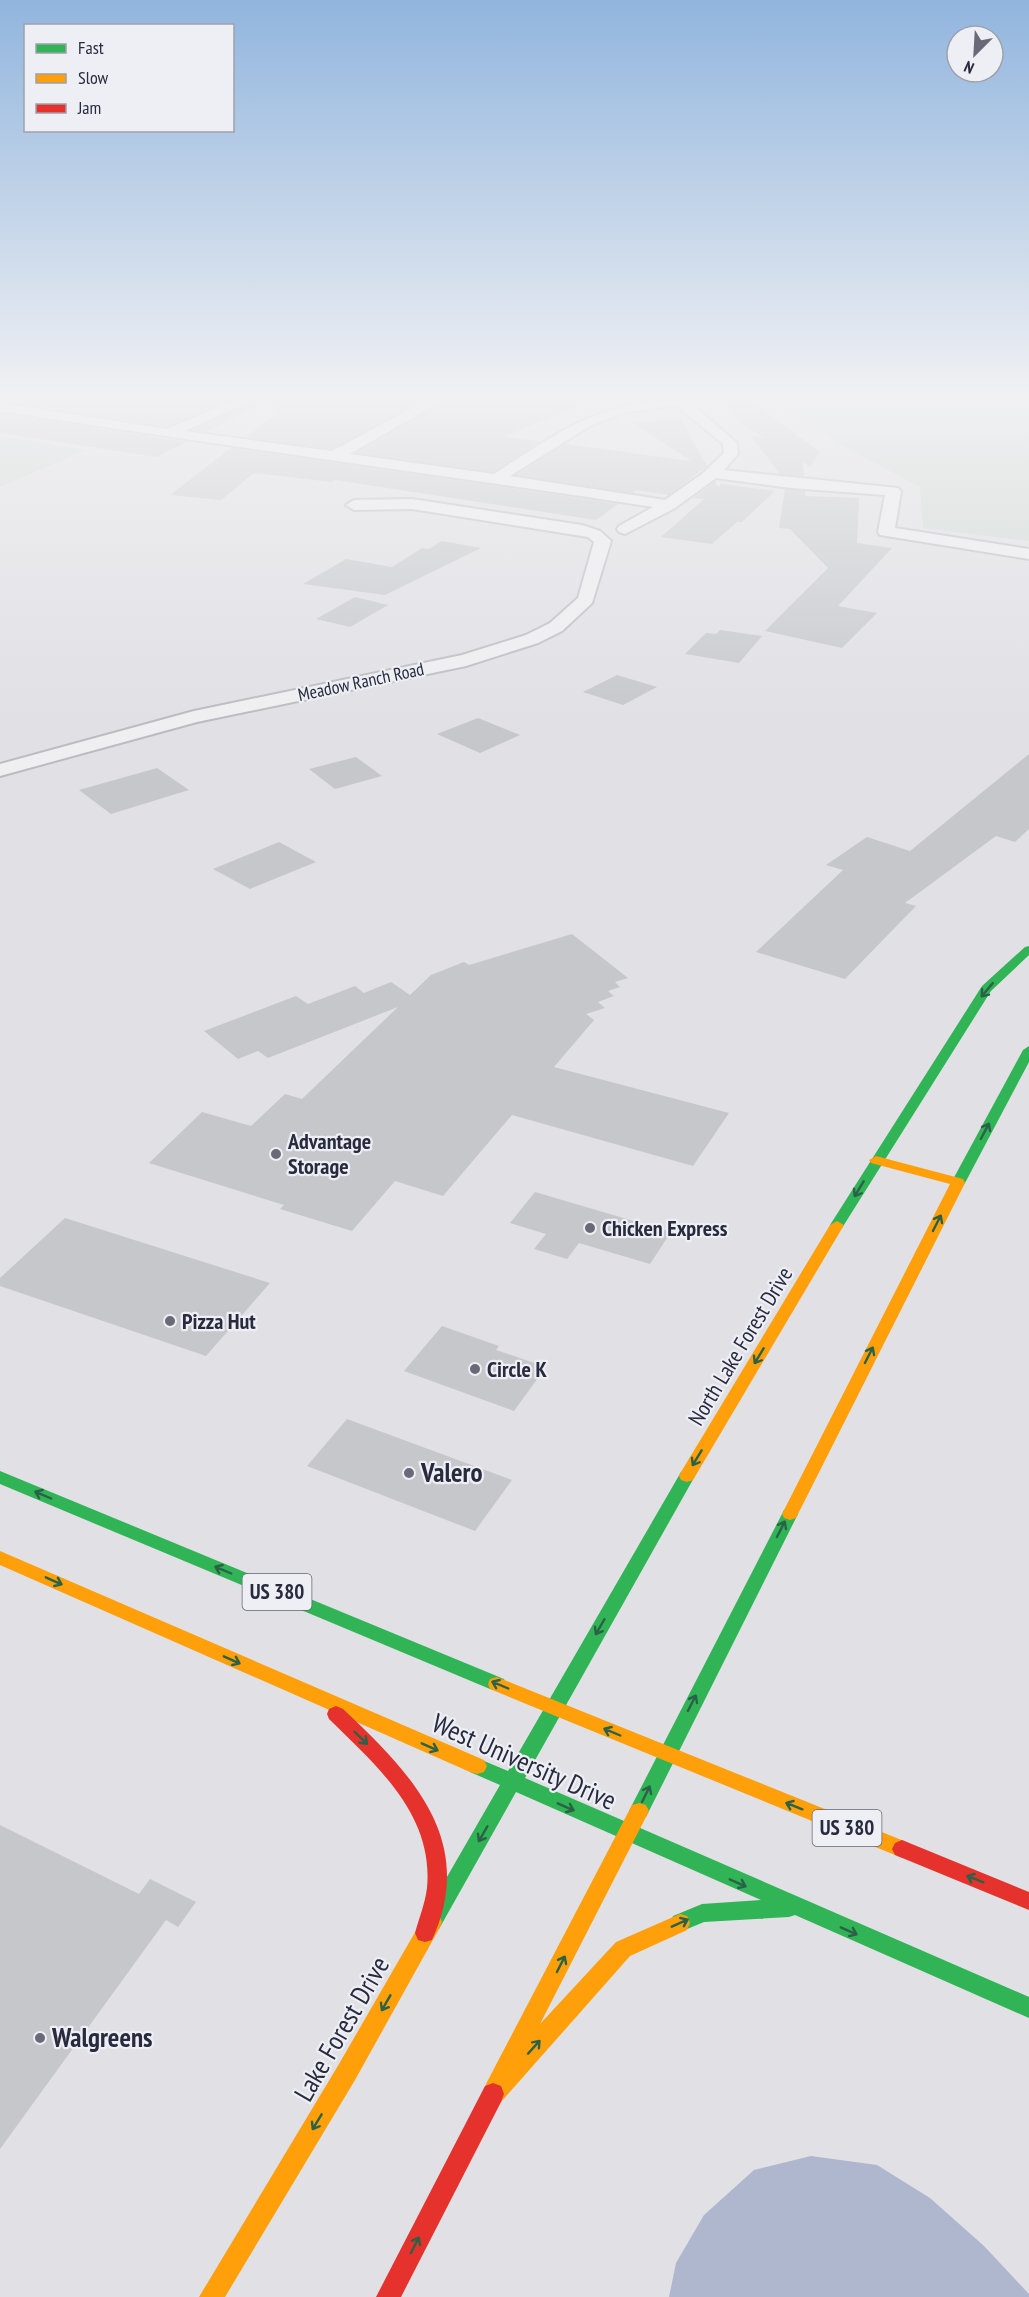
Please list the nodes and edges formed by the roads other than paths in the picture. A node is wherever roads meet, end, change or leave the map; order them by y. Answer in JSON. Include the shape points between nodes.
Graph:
{"nodes":[{"id":1,"x":434,"y":507,"type":"edge"},
{"id":2,"x":665,"y":507,"type":"edge"},
{"id":3,"x":890,"y":507,"type":"edge"},
{"id":4,"x":625,"y":529,"type":"dead end"},
{"id":5,"x":1029,"y":554,"type":"edge"},
{"id":6,"x":0,"y":770,"type":"edge"},
{"id":7,"x":1029,"y":949,"type":"edge"},
{"id":8,"x":1029,"y":1050,"type":"edge"},
{"id":9,"x":876,"y":1160,"type":"junction"},
{"id":10,"x":958,"y":1182,"type":"junction"},
{"id":11,"x":0,"y":1477,"type":"edge"},
{"id":12,"x":0,"y":1558,"type":"edge"},
{"id":13,"x":319,"y":1698,"type":"junction"},
{"id":14,"x":554,"y":1708,"type":"junction"},
{"id":15,"x":666,"y":1754,"type":"junction"},
{"id":16,"x":512,"y":1783,"type":"junction"},
{"id":17,"x":627,"y":1834,"type":"junction"},
{"id":18,"x":1029,"y":1901,"type":"edge"},
{"id":19,"x":795,"y":1908,"type":"junction"},
{"id":20,"x":425,"y":1933,"type":"junction"},
{"id":21,"x":1029,"y":2008,"type":"edge"},
{"id":22,"x":495,"y":2090,"type":"junction"},
{"id":23,"x":211,"y":2297,"type":"edge"},
{"id":24,"x":388,"y":2297,"type":"edge"}],
"edges":[{"from":1,"to":6,"type":"street","name":"Meadow Ranch Road","via":[[594,534],[603,542],[586,599],[556,627],[532,639],[466,660],[194,717]]},
{"from":2,"to":4,"type":"street"},
{"from":3,"to":5,"type":"street","via":[[886,532]]},
{"from":7,"to":9,"type":"main road","name":"North Lake Forest Drive","one_way":true,"via":[[986,989]]},
{"from":10,"to":8,"type":"main road","one_way":true},
{"from":9,"to":10,"type":"main road"},
{"from":9,"to":14,"type":"main road","name":"North Lake Forest Drive","one_way":true,"via":[[678,1491]]},
{"from":15,"to":10,"type":"main road","one_way":true},
{"from":14,"to":11,"type":"main road","number":"US 380","one_way":true},
{"from":12,"to":13,"type":"main road","name":"West University Drive","one_way":true},
{"from":13,"to":16,"type":"main road","name":"West University Drive","one_way":true},
{"from":13,"to":20,"type":"main road","one_way":true,"via":[[389,1766],[421,1804],[437,1848],[437,1885]]},
{"from":15,"to":14,"type":"main road","number":"US 380","one_way":true},
{"from":14,"to":16,"type":"main road","name":"North Lake Forest Drive"},
{"from":17,"to":15,"type":"main road","one_way":true},
{"from":18,"to":15,"type":"main road","number":"US 380","one_way":true},
{"from":16,"to":17,"type":"main road","name":"West University Drive","one_way":true},
{"from":16,"to":20,"type":"main road","name":"Lake Forest Drive","one_way":true},
{"from":17,"to":19,"type":"main road","name":"West University Drive","one_way":true},
{"from":22,"to":17,"type":"main road","one_way":true},
{"from":19,"to":21,"type":"main road","name":"West University Drive","one_way":true},
{"from":22,"to":19,"type":"main road","one_way":true,"via":[[623,1949],[702,1913]]},
{"from":20,"to":23,"type":"main road","name":"Lake Forest Drive","one_way":true,"via":[[347,2072]]},
{"from":24,"to":22,"type":"main road","one_way":true}]}
